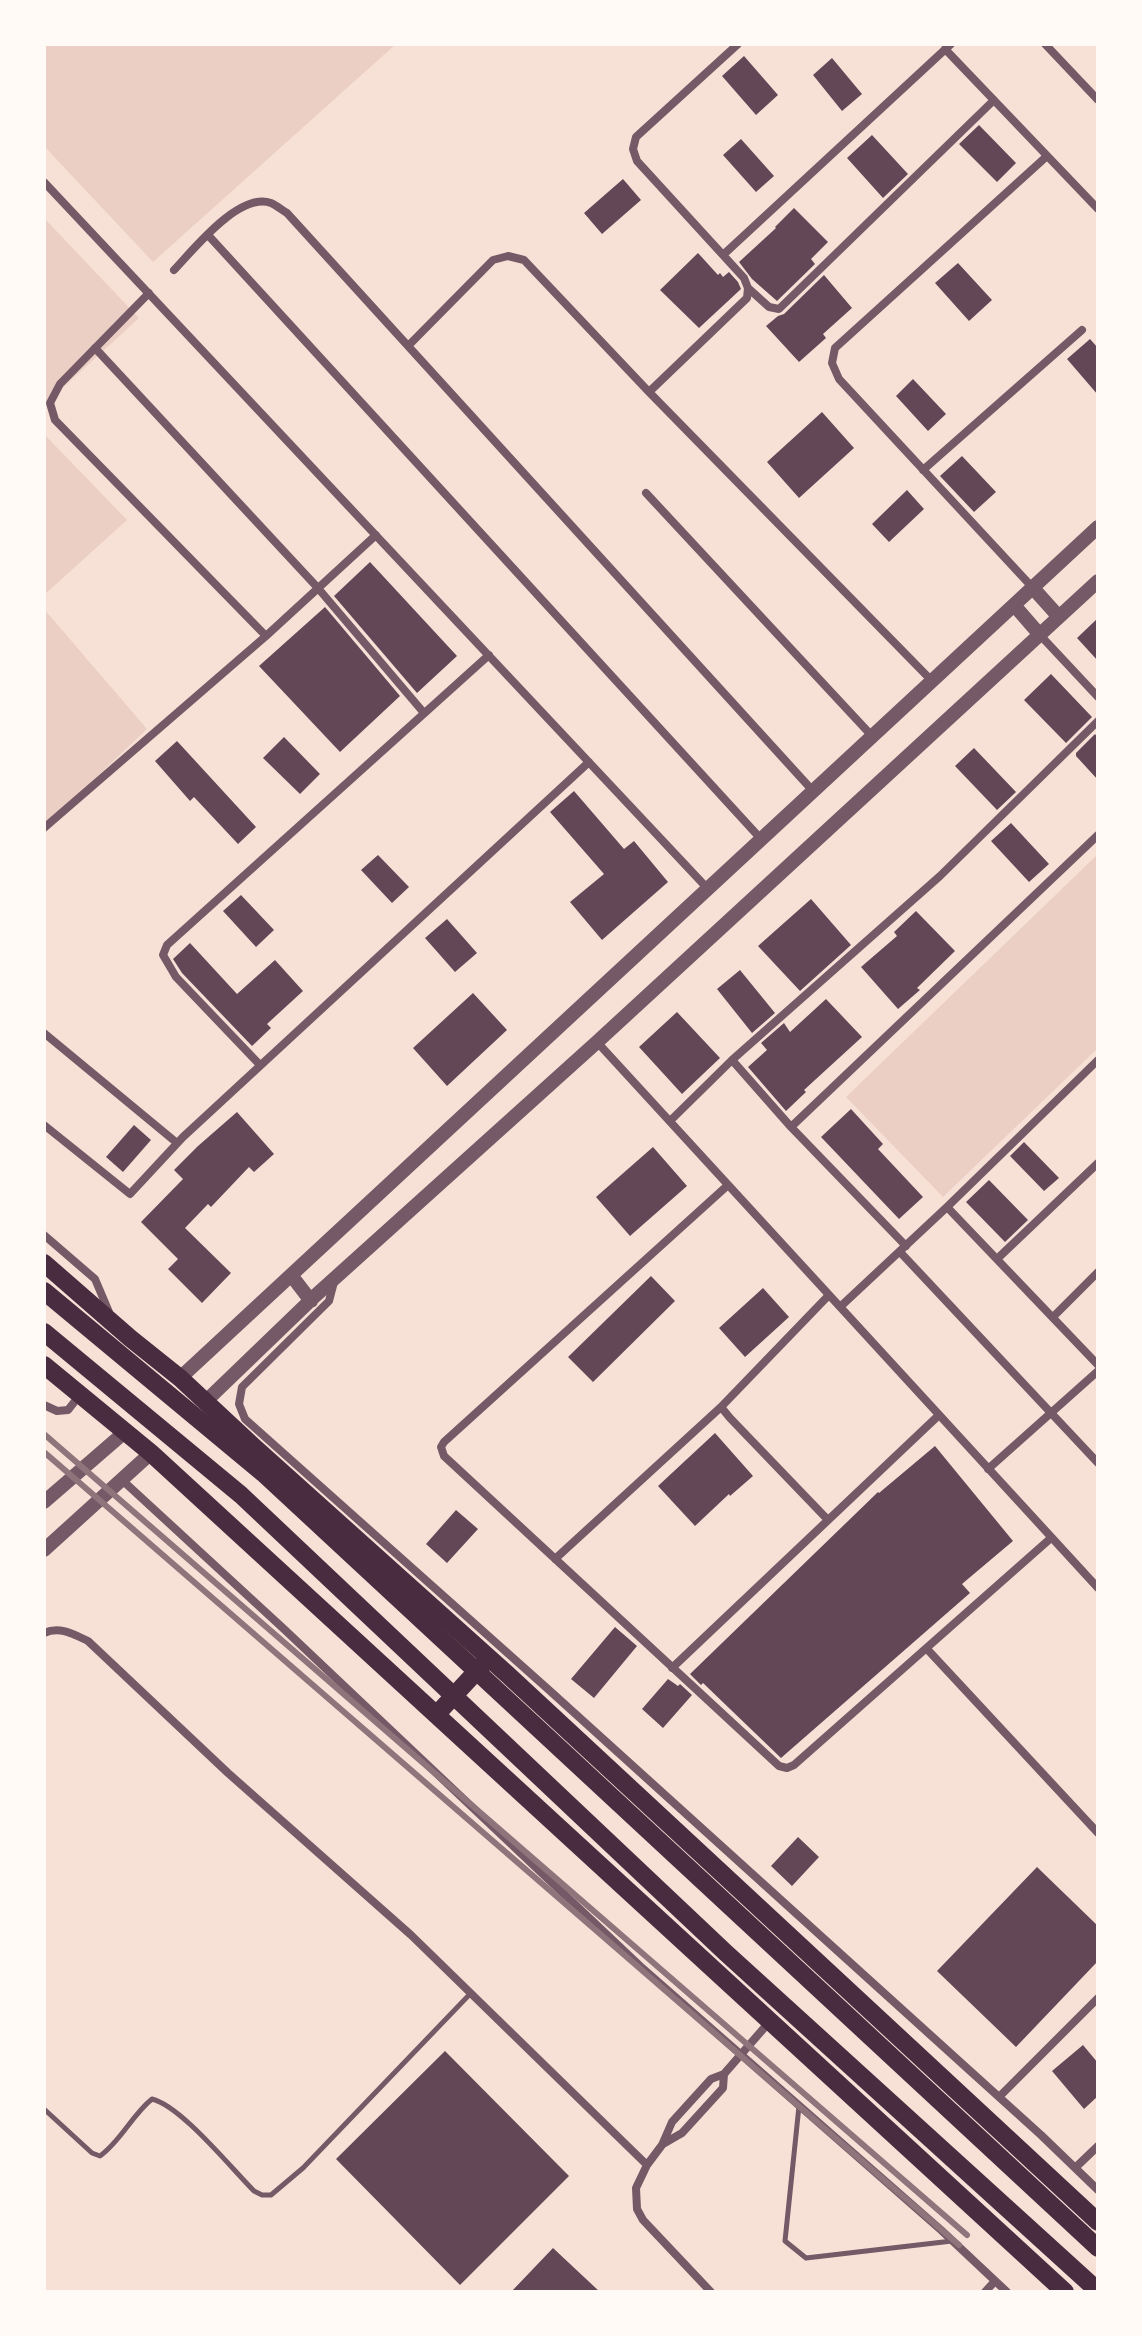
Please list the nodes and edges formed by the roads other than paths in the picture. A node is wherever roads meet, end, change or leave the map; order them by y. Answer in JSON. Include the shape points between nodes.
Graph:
{"nodes":[{"id":1,"x":738,"y":44,"type":"edge"},
{"id":2,"x":1045,"y":44,"type":"edge"},
{"id":3,"x":948,"y":46,"type":"edge"},
{"id":4,"x":994,"y":100,"type":"junction"},
{"id":5,"x":1098,"y":100,"type":"edge"},
{"id":6,"x":1047,"y":156,"type":"junction"},
{"id":7,"x":44,"y":182,"type":"edge"},
{"id":8,"x":1098,"y":209,"type":"edge"},
{"id":9,"x":208,"y":235,"type":"junction"},
{"id":10,"x":723,"y":255,"type":"junction"},
{"id":11,"x":174,"y":270,"type":"dead end"},
{"id":12,"x":748,"y":288,"type":"junction"},
{"id":13,"x":149,"y":293,"type":"junction"},
{"id":14,"x":1082,"y":330,"type":"dead end"},
{"id":15,"x":408,"y":346,"type":"junction"},
{"id":16,"x":95,"y":348,"type":"junction"},
{"id":17,"x":649,"y":392,"type":"junction"},
{"id":18,"x":923,"y":470,"type":"junction"},
{"id":19,"x":646,"y":493,"type":"dead end"},
{"id":20,"x":1098,"y":527,"type":"edge"},
{"id":21,"x":376,"y":535,"type":"junction"},
{"id":22,"x":1098,"y":581,"type":"edge"},
{"id":23,"x":317,"y":587,"type":"junction"},
{"id":24,"x":1033,"y":588,"type":"junction"},
{"id":25,"x":1014,"y":605,"type":"junction"},
{"id":26,"x":1059,"y":617,"type":"junction"},
{"id":27,"x":1040,"y":635,"type":"junction"},
{"id":28,"x":266,"y":636,"type":"junction"},
{"id":29,"x":489,"y":655,"type":"junction"},
{"id":30,"x":932,"y":681,"type":"junction"},
{"id":31,"x":1098,"y":697,"type":"edge"},
{"id":32,"x":424,"y":713,"type":"junction"},
{"id":33,"x":1098,"y":721,"type":"edge"},
{"id":34,"x":872,"y":736,"type":"junction"},
{"id":35,"x":589,"y":762,"type":"junction"},
{"id":36,"x":813,"y":791,"type":"junction"},
{"id":37,"x":44,"y":828,"type":"edge"},
{"id":38,"x":1098,"y":835,"type":"edge"},
{"id":39,"x":761,"y":839,"type":"junction"},
{"id":40,"x":708,"y":889,"type":"junction"},
{"id":41,"x":44,"y":1033,"type":"edge"},
{"id":42,"x":597,"y":1042,"type":"junction"},
{"id":43,"x":732,"y":1060,"type":"junction"},
{"id":44,"x":1098,"y":1060,"type":"edge"},
{"id":45,"x":260,"y":1065,"type":"junction"},
{"id":46,"x":670,"y":1121,"type":"junction"},
{"id":47,"x":44,"y":1125,"type":"edge"},
{"id":48,"x":791,"y":1127,"type":"junction"},
{"id":49,"x":177,"y":1143,"type":"junction"},
{"id":50,"x":1098,"y":1163,"type":"edge"},
{"id":51,"x":728,"y":1185,"type":"junction"},
{"id":52,"x":947,"y":1207,"type":"junction"},
{"id":53,"x":44,"y":1235,"type":"edge"},
{"id":54,"x":903,"y":1249,"type":"junction"},
{"id":55,"x":997,"y":1259,"type":"junction"},
{"id":56,"x":44,"y":1263,"type":"edge"},
{"id":57,"x":1098,"y":1272,"type":"edge"},
{"id":58,"x":291,"y":1275,"type":"junction"},
{"id":59,"x":336,"y":1277,"type":"junction"},
{"id":60,"x":44,"y":1291,"type":"edge"},
{"id":61,"x":829,"y":1295,"type":"junction"},
{"id":62,"x":311,"y":1301,"type":"junction"},
{"id":63,"x":840,"y":1307,"type":"junction"},
{"id":64,"x":1053,"y":1317,"type":"junction"},
{"id":65,"x":113,"y":1323,"type":"junction"},
{"id":66,"x":44,"y":1332,"type":"edge"},
{"id":67,"x":44,"y":1365,"type":"edge"},
{"id":68,"x":1098,"y":1365,"type":"edge"},
{"id":69,"x":1098,"y":1371,"type":"edge"},
{"id":70,"x":180,"y":1378,"type":"junction"},
{"id":71,"x":81,"y":1395,"type":"junction"},
{"id":72,"x":205,"y":1402,"type":"junction"},
{"id":73,"x":44,"y":1405,"type":"edge"},
{"id":74,"x":721,"y":1407,"type":"junction"},
{"id":75,"x":1051,"y":1413,"type":"junction"},
{"id":76,"x":939,"y":1415,"type":"junction"},
{"id":77,"x":126,"y":1431,"type":"junction"},
{"id":78,"x":151,"y":1453,"type":"junction"},
{"id":79,"x":1098,"y":1463,"type":"edge"},
{"id":80,"x":988,"y":1469,"type":"junction"},
{"id":81,"x":121,"y":1479,"type":"junction"},
{"id":82,"x":44,"y":1502,"type":"edge"},
{"id":83,"x":828,"y":1520,"type":"junction"},
{"id":84,"x":1051,"y":1538,"type":"junction"},
{"id":85,"x":44,"y":1550,"type":"edge"},
{"id":86,"x":555,"y":1559,"type":"junction"},
{"id":87,"x":1098,"y":1588,"type":"edge"},
{"id":88,"x":44,"y":1633,"type":"edge"},
{"id":89,"x":927,"y":1649,"type":"junction"},
{"id":90,"x":489,"y":1658,"type":"junction"},
{"id":91,"x":672,"y":1668,"type":"junction"},
{"id":92,"x":437,"y":1714,"type":"junction"},
{"id":93,"x":1098,"y":1833,"type":"edge"},
{"id":94,"x":470,"y":1994,"type":"junction"},
{"id":95,"x":1098,"y":1998,"type":"edge"},
{"id":96,"x":771,"y":2020,"type":"junction"},
{"id":97,"x":741,"y":2054,"type":"junction"},
{"id":98,"x":724,"y":2074,"type":"junction"},
{"id":99,"x":999,"y":2097,"type":"junction"},
{"id":100,"x":799,"y":2105,"type":"junction"},
{"id":101,"x":44,"y":2109,"type":"edge"},
{"id":102,"x":662,"y":2145,"type":"junction"},
{"id":103,"x":1098,"y":2146,"type":"edge"},
{"id":104,"x":647,"y":2165,"type":"junction"},
{"id":105,"x":1075,"y":2168,"type":"junction"},
{"id":106,"x":1098,"y":2190,"type":"edge"},
{"id":107,"x":1098,"y":2222,"type":"edge"},
{"id":108,"x":953,"y":2241,"type":"junction"},
{"id":109,"x":1098,"y":2248,"type":"edge"},
{"id":110,"x":995,"y":2281,"type":"junction"},
{"id":111,"x":1098,"y":2291,"type":"edge"},
{"id":112,"x":711,"y":2292,"type":"edge"},
{"id":113,"x":985,"y":2292,"type":"edge"},
{"id":114,"x":1007,"y":2292,"type":"edge"},
{"id":115,"x":1065,"y":2292,"type":"edge"}],
"edges":[{"from":1,"to":10,"type":"street","via":[[636,137],[633,149],[637,161]]},
{"from":2,"to":5,"type":"street"},
{"from":3,"to":4,"type":"street"},
{"from":3,"to":10,"type":"street"},
{"from":4,"to":6,"type":"street"},
{"from":4,"to":12,"type":"street","via":[[779,309]]},
{"from":6,"to":8,"type":"street"},
{"from":6,"to":18,"type":"street","via":[[835,348],[832,363],[839,379]]},
{"from":7,"to":13,"type":"street"},
{"from":9,"to":11,"type":"street"},
{"from":9,"to":15,"type":"street","via":[[233,212],[270,202],[287,213]]},
{"from":9,"to":39,"type":"street"},
{"from":10,"to":12,"type":"street"},
{"from":12,"to":17,"type":"street","via":[[747,298]]},
{"from":13,"to":16,"type":"street"},
{"from":13,"to":21,"type":"street"},
{"from":14,"to":18,"type":"street"},
{"from":15,"to":17,"type":"street","via":[[493,260],[508,256],[524,260]]},
{"from":15,"to":36,"type":"street"},
{"from":16,"to":23,"type":"street"},
{"from":16,"to":28,"type":"street","via":[[60,384],[50,403],[55,420]]},
{"from":17,"to":30,"type":"street"},
{"from":18,"to":24,"type":"street"},
{"from":19,"to":34,"type":"street"},
{"from":20,"to":24,"type":"street"},
{"from":21,"to":23,"type":"street"},
{"from":21,"to":29,"type":"street"},
{"from":22,"to":26,"type":"street"},
{"from":23,"to":28,"type":"street"},
{"from":23,"to":32,"type":"street"},
{"from":24,"to":25,"type":"street"},
{"from":24,"to":26,"type":"street"},
{"from":25,"to":27,"type":"street"},
{"from":25,"to":30,"type":"street"},
{"from":26,"to":27,"type":"street"},
{"from":27,"to":31,"type":"street"},
{"from":27,"to":42,"type":"street"},
{"from":28,"to":37,"type":"street"},
{"from":29,"to":32,"type":"street"},
{"from":29,"to":35,"type":"street"},
{"from":30,"to":34,"type":"street"},
{"from":32,"to":45,"type":"street","via":[[167,945],[163,955],[176,977]]},
{"from":33,"to":43,"type":"street","via":[[940,876]]},
{"from":34,"to":36,"type":"street"},
{"from":35,"to":40,"type":"street"},
{"from":35,"to":45,"type":"street"},
{"from":36,"to":39,"type":"street"},
{"from":38,"to":48,"type":"street"},
{"from":39,"to":40,"type":"street"},
{"from":40,"to":58,"type":"street"},
{"from":41,"to":49,"type":"street"},
{"from":42,"to":46,"type":"street"},
{"from":42,"to":59,"type":"street"},
{"from":43,"to":46,"type":"street"},
{"from":43,"to":48,"type":"street"},
{"from":44,"to":52,"type":"street"},
{"from":45,"to":49,"type":"street"},
{"from":46,"to":51,"type":"street"},
{"from":47,"to":49,"type":"street","via":[[130,1194]]},
{"from":48,"to":54,"type":"street"},
{"from":50,"to":55,"type":"street"},
{"from":51,"to":61,"type":"street"},
{"from":51,"to":86,"type":"street","via":[[441,1447],[444,1456]]},
{"from":52,"to":54,"type":"street"},
{"from":52,"to":55,"type":"street"},
{"from":53,"to":65,"type":"street","via":[[95,1279]]},
{"from":54,"to":63,"type":"street"},
{"from":54,"to":75,"type":"street"},
{"from":55,"to":64,"type":"street"},
{"from":56,"to":65,"type":"main road"},
{"from":57,"to":64,"type":"street"},
{"from":58,"to":62,"type":"street"},
{"from":58,"to":70,"type":"street"},
{"from":59,"to":62,"type":"street"},
{"from":59,"to":99,"type":"street","via":[[329,1301],[242,1387],[239,1404],[245,1419]]},
{"from":60,"to":109,"type":"main road","via":[[263,1473]]},
{"from":61,"to":63,"type":"street"},
{"from":61,"to":74,"type":"street"},
{"from":62,"to":72,"type":"street"},
{"from":63,"to":76,"type":"street"},
{"from":64,"to":68,"type":"street"},
{"from":65,"to":70,"type":"main road"},
{"from":66,"to":111,"type":"main road","via":[[241,1495],[726,1953]]},
{"from":67,"to":71,"type":"main road"},
{"from":69,"to":75,"type":"street"},
{"from":70,"to":72,"type":"main road"},
{"from":71,"to":73,"type":"street","via":[[68,1410]]},
{"from":71,"to":77,"type":"main road"},
{"from":72,"to":90,"type":"main road"},
{"from":74,"to":83,"type":"street"},
{"from":74,"to":86,"type":"street"},
{"from":75,"to":79,"type":"street"},
{"from":75,"to":80,"type":"street"},
{"from":76,"to":80,"type":"street"},
{"from":76,"to":83,"type":"street"},
{"from":77,"to":78,"type":"main road"},
{"from":77,"to":82,"type":"street"},
{"from":78,"to":81,"type":"street"},
{"from":78,"to":92,"type":"main road"},
{"from":80,"to":84,"type":"street"},
{"from":81,"to":85,"type":"street"},
{"from":81,"to":97,"type":"street","via":[[640,1966]]},
{"from":83,"to":91,"type":"street"},
{"from":84,"to":87,"type":"street"},
{"from":84,"to":89,"type":"street"},
{"from":86,"to":91,"type":"street"},
{"from":88,"to":94,"type":"street","via":[[54,1629],[88,1641]]},
{"from":89,"to":91,"type":"street","via":[[787,1768]]},
{"from":89,"to":93,"type":"street"},
{"from":90,"to":92,"type":"main road"},
{"from":90,"to":107,"type":"main road"},
{"from":92,"to":96,"type":"main road"},
{"from":94,"to":101,"type":"lane","via":[[271,2195],[254,2191],[163,2101],[152,2099],[142,2106],[100,2156]]},
{"from":94,"to":104,"type":"street"},
{"from":95,"to":99,"type":"street"},
{"from":96,"to":97,"type":"street"},
{"from":96,"to":115,"type":"main road"},
{"from":97,"to":98,"type":"street"},
{"from":97,"to":100,"type":"street"},
{"from":98,"to":102,"type":"street","via":[[711,2079],[672,2122]]},
{"from":98,"to":102,"type":"street","via":[[723,2088],[682,2133]]},
{"from":99,"to":105,"type":"street"},
{"from":100,"to":108,"type":"street"},
{"from":100,"to":108,"type":"lane","via":[[785,2241],[806,2258]]},
{"from":102,"to":104,"type":"street"},
{"from":103,"to":105,"type":"street"},
{"from":104,"to":112,"type":"street","via":[[636,2188],[637,2209]]},
{"from":105,"to":106,"type":"street"},
{"from":108,"to":110,"type":"street"},
{"from":110,"to":113,"type":"street"},
{"from":110,"to":114,"type":"street"}]}
